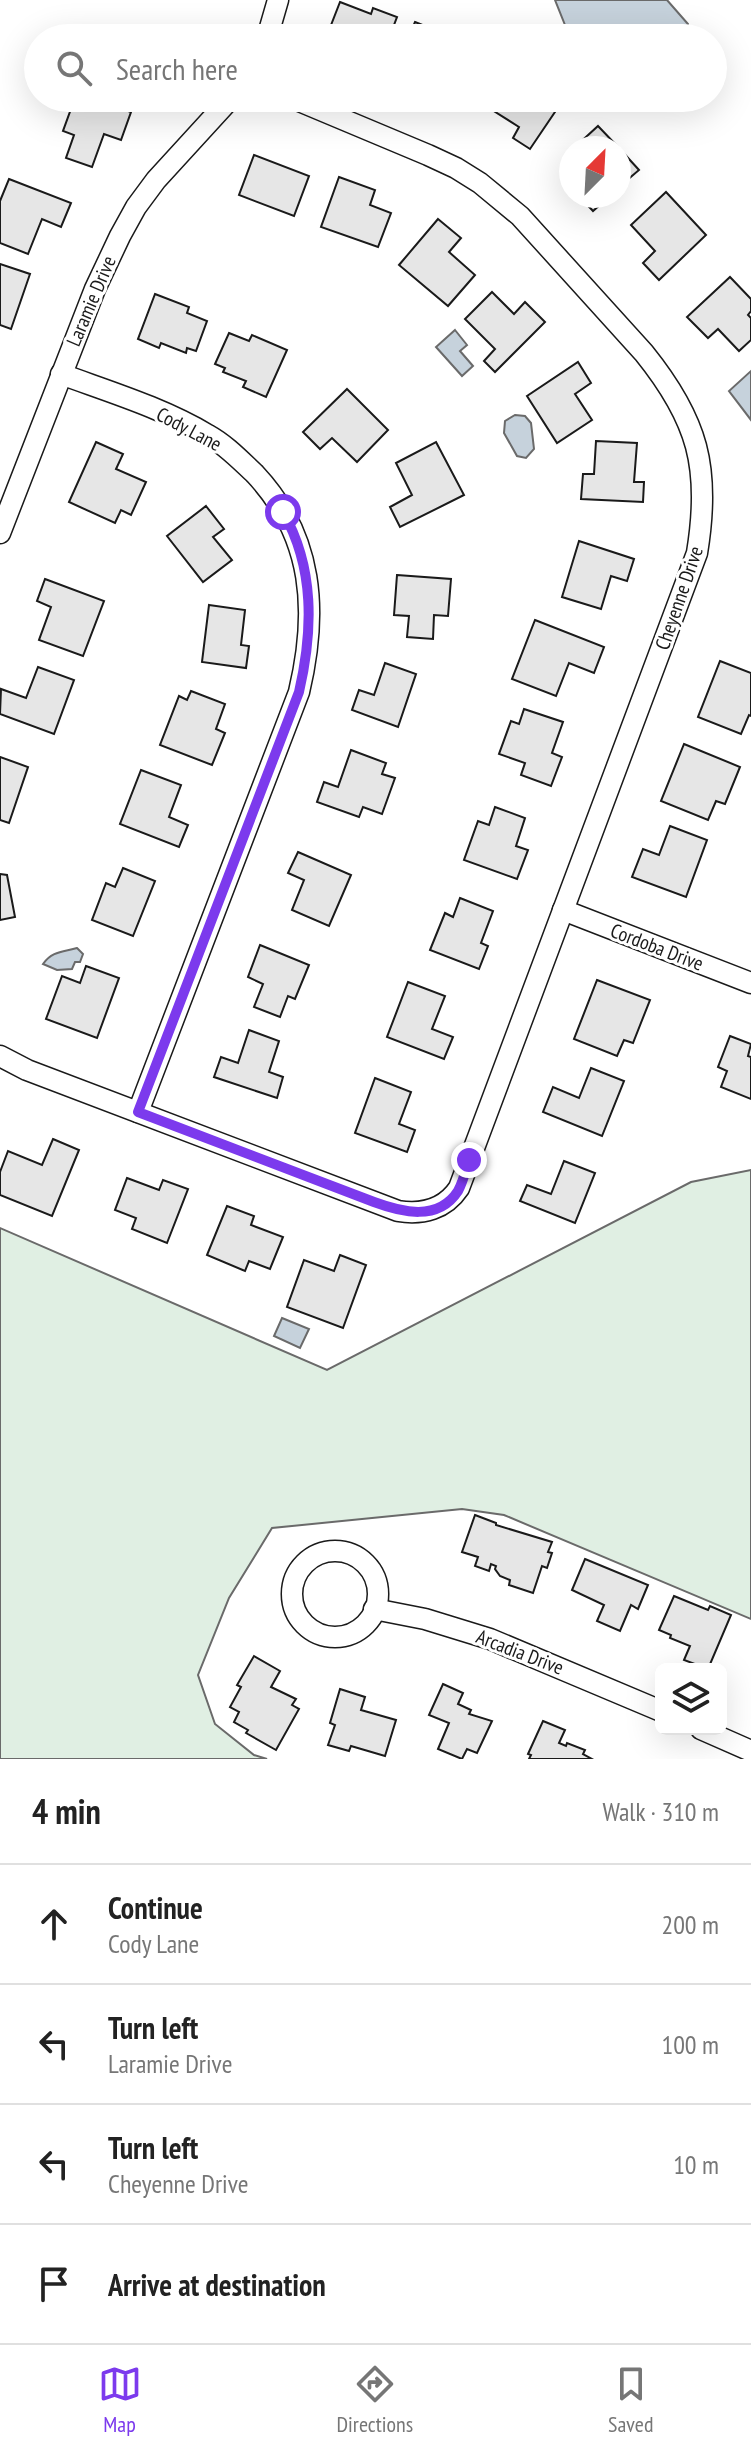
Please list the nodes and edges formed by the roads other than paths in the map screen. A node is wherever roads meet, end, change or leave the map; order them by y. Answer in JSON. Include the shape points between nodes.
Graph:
{"nodes":[{"id":1,"x":278,"y":0,"type":"edge"},
{"id":2,"x":271,"y":24,"type":"edge"},
{"id":3,"x":218,"y":112,"type":"edge"},
{"id":4,"x":325,"y":112,"type":"edge"},
{"id":5,"x":61,"y":374,"type":"junction"},
{"id":6,"x":0,"y":533,"type":"edge"},
{"id":7,"x":563,"y":910,"type":"junction"},
{"id":8,"x":751,"y":983,"type":"edge"},
{"id":9,"x":0,"y":1056,"type":"edge"},
{"id":10,"x":138,"y":1112,"type":"junction"},
{"id":11,"x":374,"y":1609,"type":"junction"},
{"id":12,"x":655,"y":1708,"type":"edge"},
{"id":13,"x":715,"y":1735,"type":"edge"},
{"id":14,"x":751,"y":1751,"type":"edge"}],
"edges":[{"from":1,"to":2,"type":"street"},
{"from":3,"to":5,"type":"street","name":"Laramie Drive","via":[[136,207]]},
{"from":4,"to":7,"type":"street","name":"Cheyenne Drive","via":[[456,168],[501,199],[653,365],[678,400],[692,433],[703,481],[697,553]]},
{"from":5,"to":6,"type":"street","name":"Laramie Drive"},
{"from":5,"to":10,"type":"street","name":"Cody Lane","via":[[179,419],[235,455],[263,483],[291,525],[309,596],[307,658],[299,692]]},
{"from":7,"to":8,"type":"street","name":"Cordoba Drive"},
{"from":7,"to":10,"type":"street","name":"Cheyenne Drive","via":[[459,1188],[437,1208],[398,1211]]},
{"from":9,"to":10,"type":"street"},
{"from":11,"to":11,"type":"street","via":[[373,1574],[351,1554],[324,1552],[295,1578],[293,1605],[298,1617],[319,1634],[349,1635],[362,1628]]},
{"from":11,"to":12,"type":"street","name":"Arcadia Drive","via":[[490,1639]]},
{"from":13,"to":14,"type":"street"}]}
